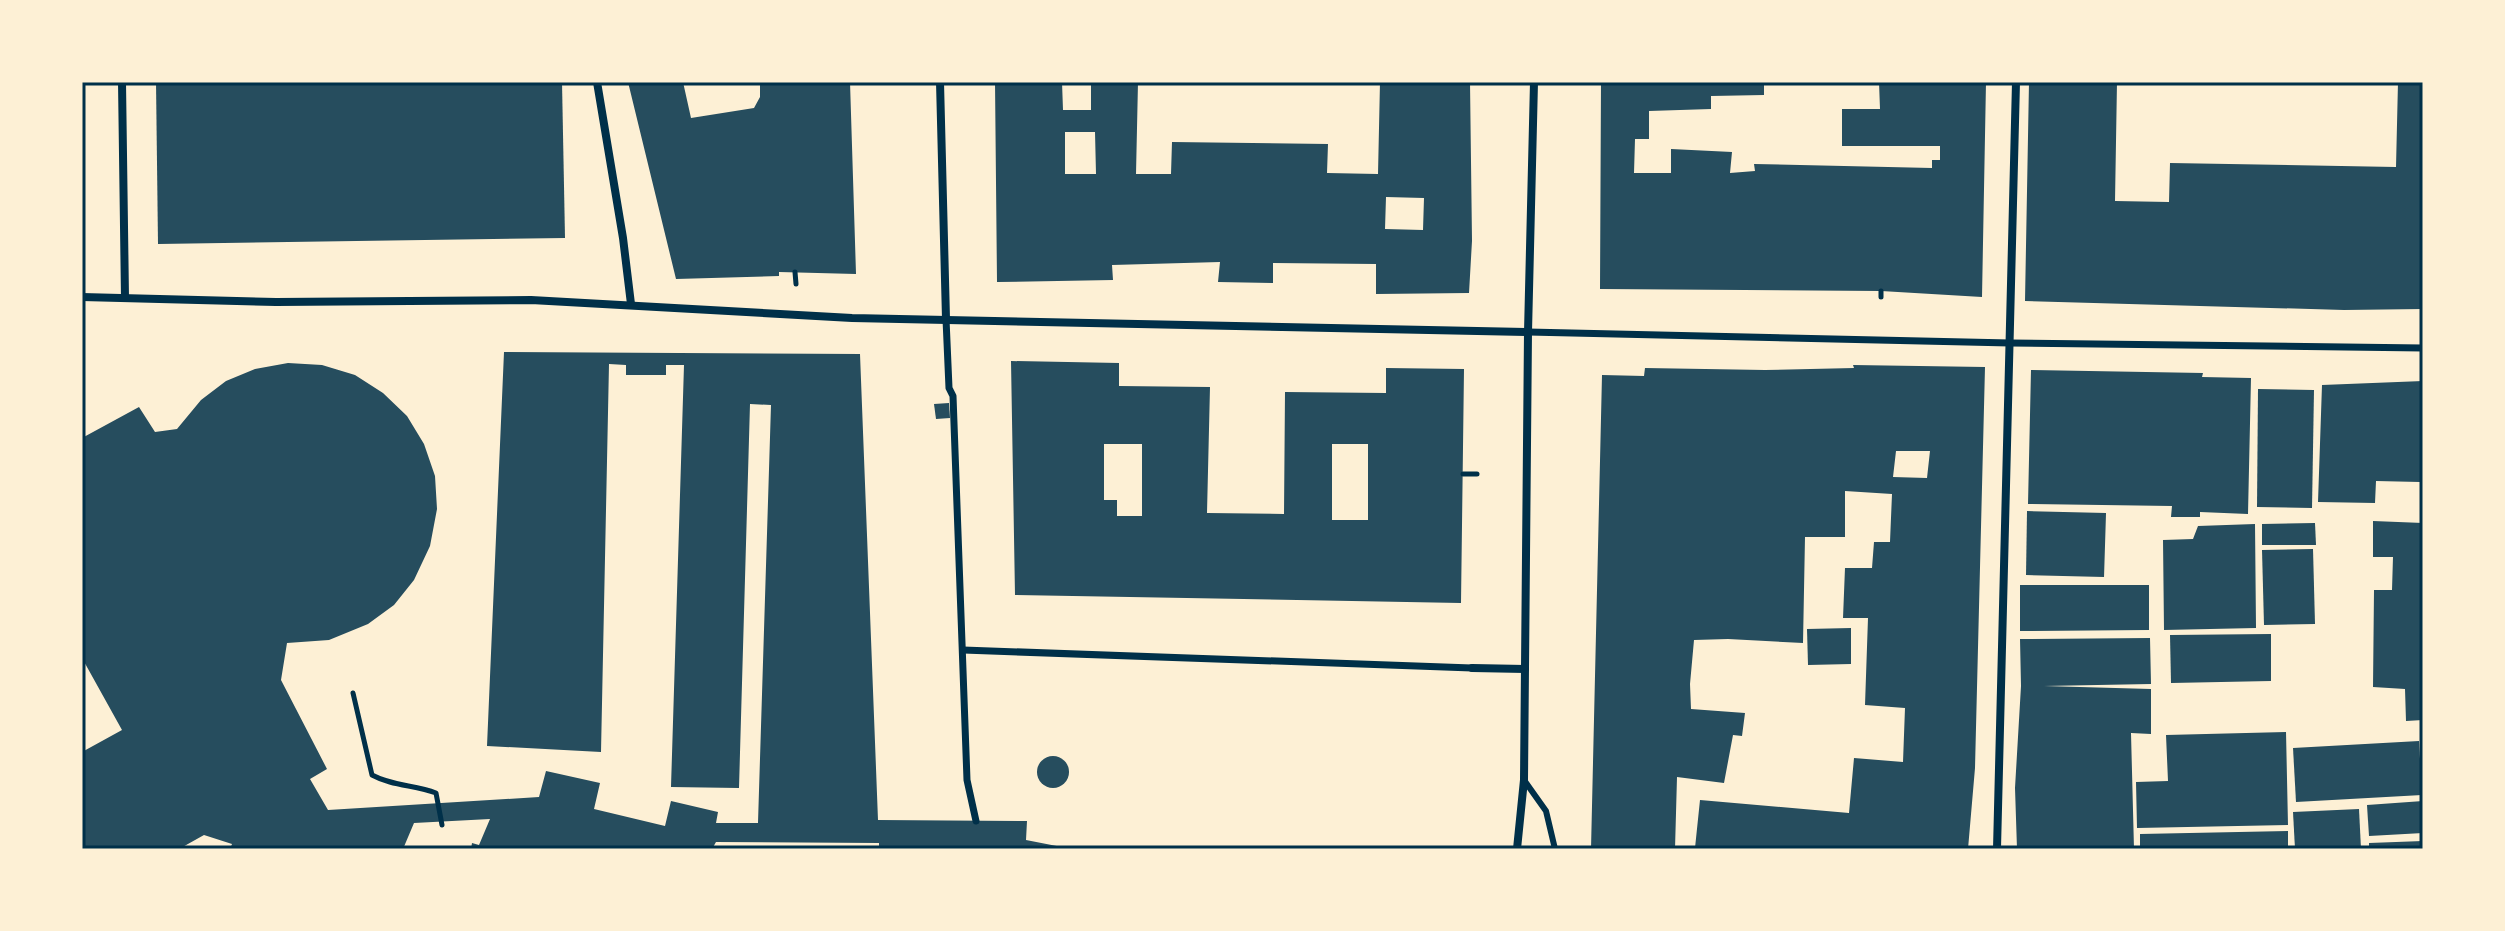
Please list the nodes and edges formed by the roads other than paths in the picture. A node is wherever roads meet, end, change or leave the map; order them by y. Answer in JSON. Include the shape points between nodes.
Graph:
{"nodes":[{"id":1,"x":122,"y":82,"type":"edge"},
{"id":2,"x":597,"y":82,"type":"edge"},
{"id":3,"x":940,"y":82,"type":"edge"},
{"id":4,"x":1534,"y":82,"type":"edge"},
{"id":5,"x":2016,"y":82,"type":"edge"},
{"id":6,"x":82,"y":297,"type":"edge"},
{"id":7,"x":125,"y":298,"type":"junction"},
{"id":8,"x":631,"y":304,"type":"junction"},
{"id":9,"x":946,"y":319,"type":"junction"},
{"id":10,"x":1528,"y":332,"type":"junction"},
{"id":11,"x":2010,"y":343,"type":"junction"},
{"id":12,"x":2423,"y":348,"type":"edge"},
{"id":13,"x":963,"y":650,"type":"junction"},
{"id":14,"x":1472,"y":668,"type":"joint"},
{"id":15,"x":1525,"y":669,"type":"junction"},
{"id":16,"x":1524,"y":780,"type":"junction"},
{"id":17,"x":976,"y":821,"type":"dead end"},
{"id":18,"x":1517,"y":849,"type":"edge"},
{"id":19,"x":1555,"y":849,"type":"edge"},
{"id":20,"x":1997,"y":849,"type":"edge"}],
"edges":[{"from":1,"to":7,"type":"street"},
{"from":2,"to":8,"type":"street"},
{"from":3,"to":9,"type":"street"},
{"from":4,"to":10,"type":"street"},
{"from":5,"to":11,"type":"street"},
{"from":6,"to":7,"type":"street"},
{"from":7,"to":8,"type":"street"},
{"from":8,"to":9,"type":"street"},
{"from":9,"to":10,"type":"street"},
{"from":9,"to":13,"type":"street"},
{"from":10,"to":11,"type":"street"},
{"from":10,"to":15,"type":"street"},
{"from":11,"to":12,"type":"street"},
{"from":11,"to":20,"type":"street"},
{"from":13,"to":14,"type":"street"},
{"from":13,"to":17,"type":"street","via":[[967,780]]},
{"from":14,"to":15,"type":"street"},
{"from":15,"to":16,"type":"street"},
{"from":16,"to":18,"type":"street"},
{"from":16,"to":19,"type":"lane","via":[[1546,811]]}]}
